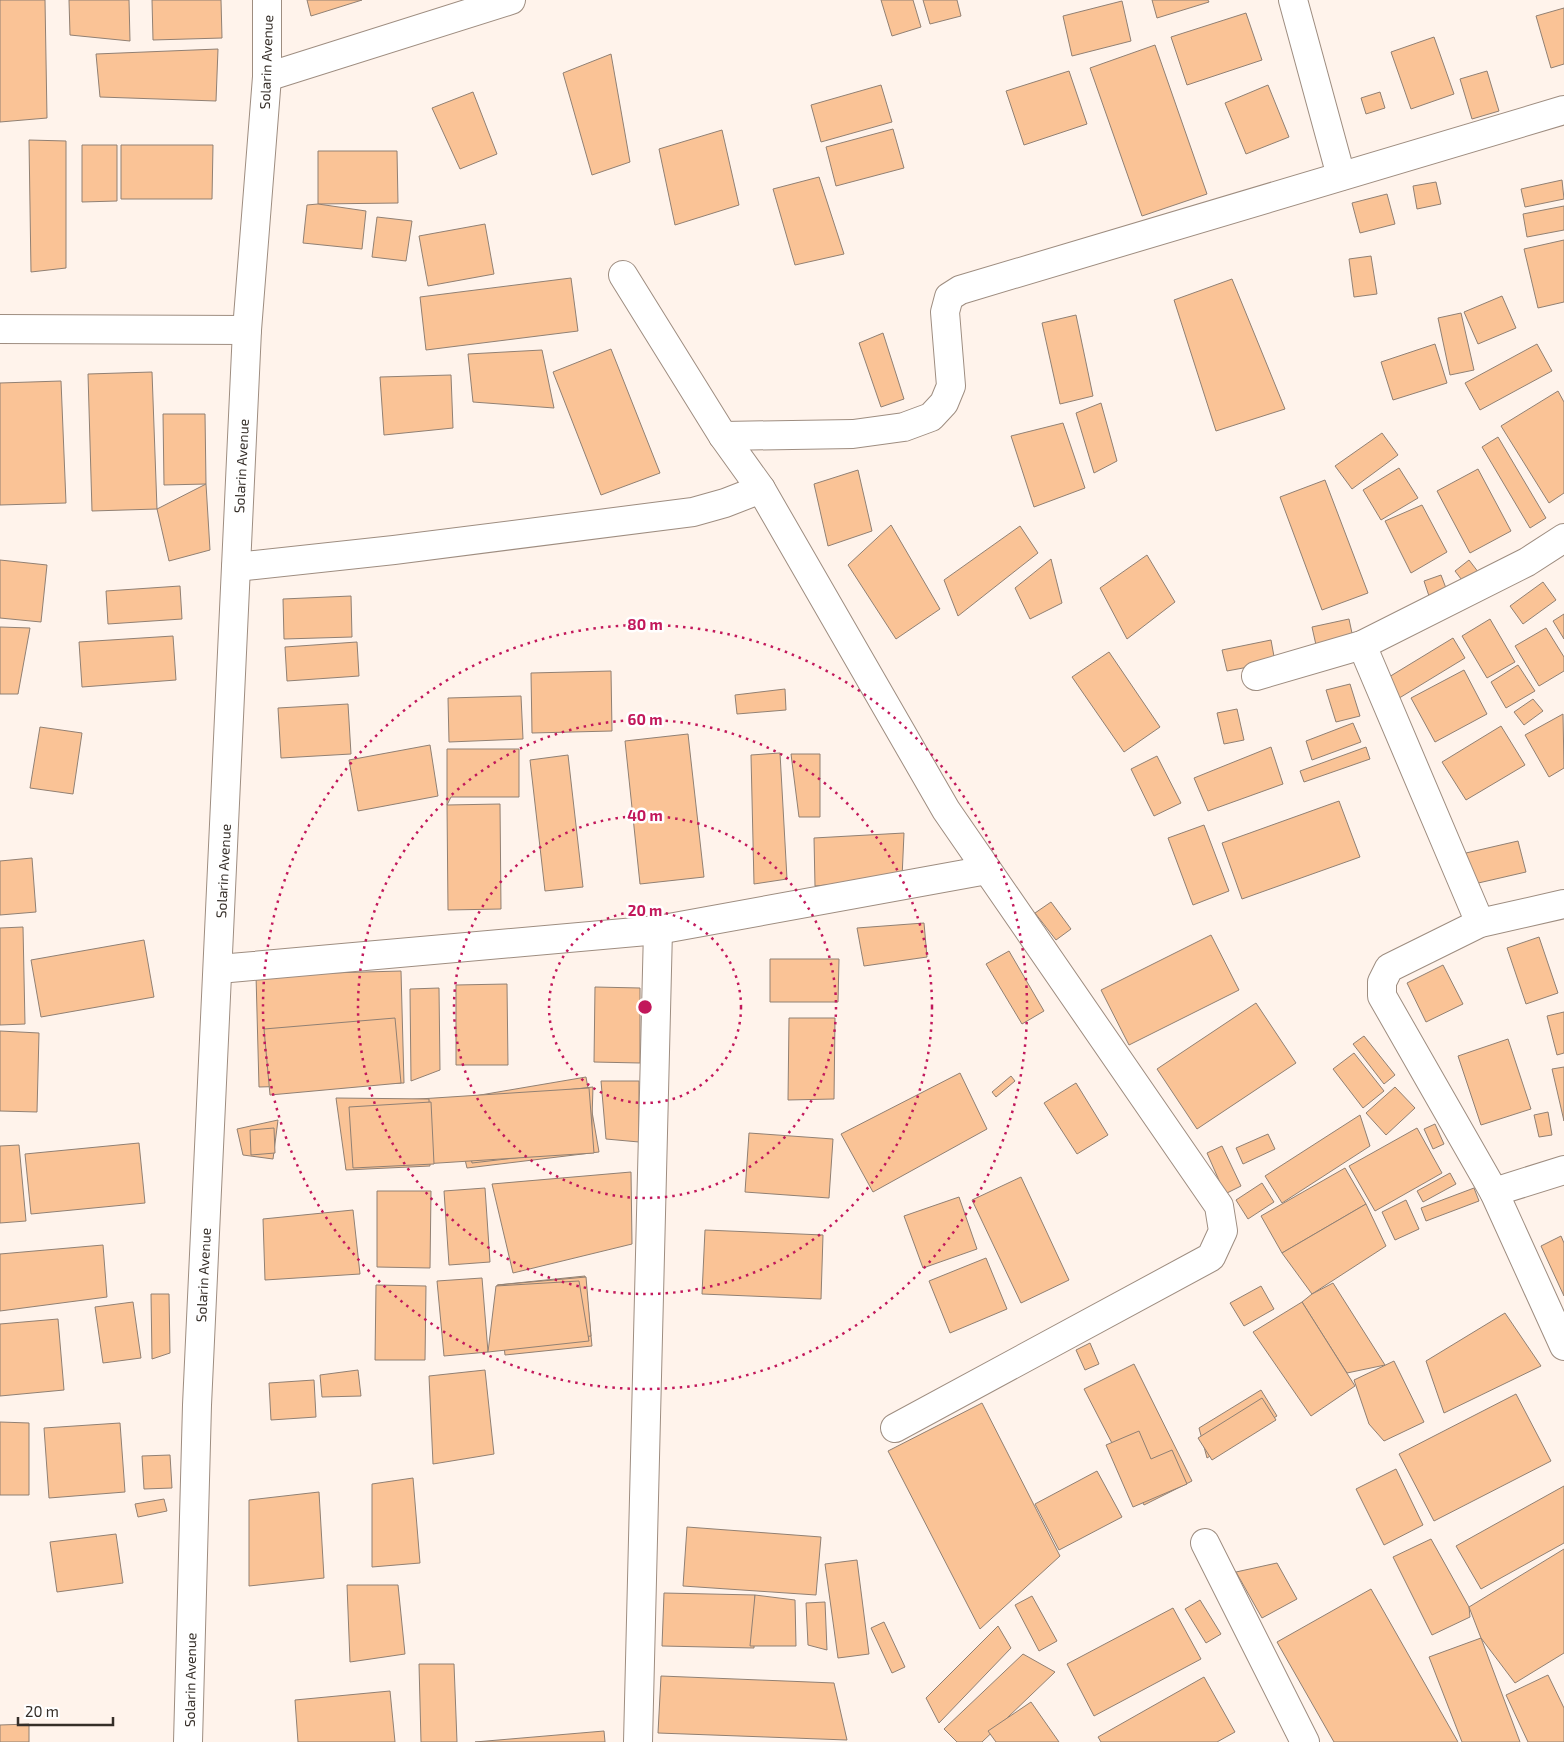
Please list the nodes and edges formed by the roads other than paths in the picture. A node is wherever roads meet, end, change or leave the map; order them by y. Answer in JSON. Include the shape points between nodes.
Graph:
{"nodes":[{"id":1,"x":267,"y":0,"type":"edge"},
{"id":2,"x":511,"y":0,"type":"edge"},
{"id":3,"x":1293,"y":0,"type":"edge"},
{"id":4,"x":267,"y":77,"type":"junction"},
{"id":5,"x":1564,"y":110,"type":"edge"},
{"id":6,"x":1341,"y":176,"type":"junction"},
{"id":7,"x":623,"y":275,"type":"dead end"},
{"id":8,"x":0,"y":329,"type":"edge"},
{"id":9,"x":247,"y":330,"type":"junction"},
{"id":10,"x":723,"y":436,"type":"junction"},
{"id":11,"x":761,"y":489,"type":"junction"},
{"id":12,"x":1564,"y":538,"type":"edge"},
{"id":13,"x":236,"y":567,"type":"junction"},
{"id":14,"x":1362,"y":645,"type":"junction"},
{"id":15,"x":1256,"y":676,"type":"dead end"},
{"id":16,"x":987,"y":870,"type":"junction"},
{"id":17,"x":1564,"y":904,"type":"edge"},
{"id":18,"x":1480,"y":923,"type":"junction"},
{"id":19,"x":658,"y":930,"type":"junction"},
{"id":20,"x":218,"y":969,"type":"junction"},
{"id":21,"x":1564,"y":1170,"type":"edge"},
{"id":22,"x":1494,"y":1192,"type":"junction"},
{"id":23,"x":1564,"y":1346,"type":"edge"},
{"id":24,"x":895,"y":1428,"type":"dead end"},
{"id":25,"x":1205,"y":1543,"type":"dead end"},
{"id":26,"x":188,"y":1742,"type":"edge"},
{"id":27,"x":638,"y":1742,"type":"edge"},
{"id":28,"x":1305,"y":1742,"type":"edge"}],
"edges":[{"from":1,"to":4,"type":"street","name":"Solarin Avenue"},
{"from":2,"to":4,"type":"street"},
{"from":3,"to":6,"type":"street"},
{"from":4,"to":9,"type":"street","name":"Solarin Avenue"},
{"from":5,"to":6,"type":"street"},
{"from":6,"to":10,"type":"street","via":[[960,290],[949,297],[945,312],[951,386],[944,403],[931,417],[904,427],[853,434]]},
{"from":7,"to":10,"type":"street"},
{"from":8,"to":9,"type":"street"},
{"from":9,"to":13,"type":"street","name":"Solarin Avenue"},
{"from":10,"to":11,"type":"street"},
{"from":11,"to":13,"type":"street","via":[[693,512]]},
{"from":11,"to":16,"type":"street","via":[[946,810]]},
{"from":12,"to":14,"type":"street","via":[[1527,562]]},
{"from":13,"to":20,"type":"street","name":"Solarin Avenue"},
{"from":14,"to":15,"type":"street"},
{"from":14,"to":18,"type":"street"},
{"from":16,"to":19,"type":"street"},
{"from":16,"to":24,"type":"street","via":[[1219,1206],[1223,1231],[1211,1257]]},
{"from":17,"to":18,"type":"street"},
{"from":18,"to":22,"type":"street","via":[[1389,968],[1382,982],[1382,996]]},
{"from":19,"to":20,"type":"street"},
{"from":19,"to":27,"type":"street"},
{"from":20,"to":26,"type":"street","name":"Solarin Avenue","via":[[196,1405]]},
{"from":21,"to":22,"type":"street"},
{"from":22,"to":23,"type":"street"},
{"from":25,"to":28,"type":"street"}]}
